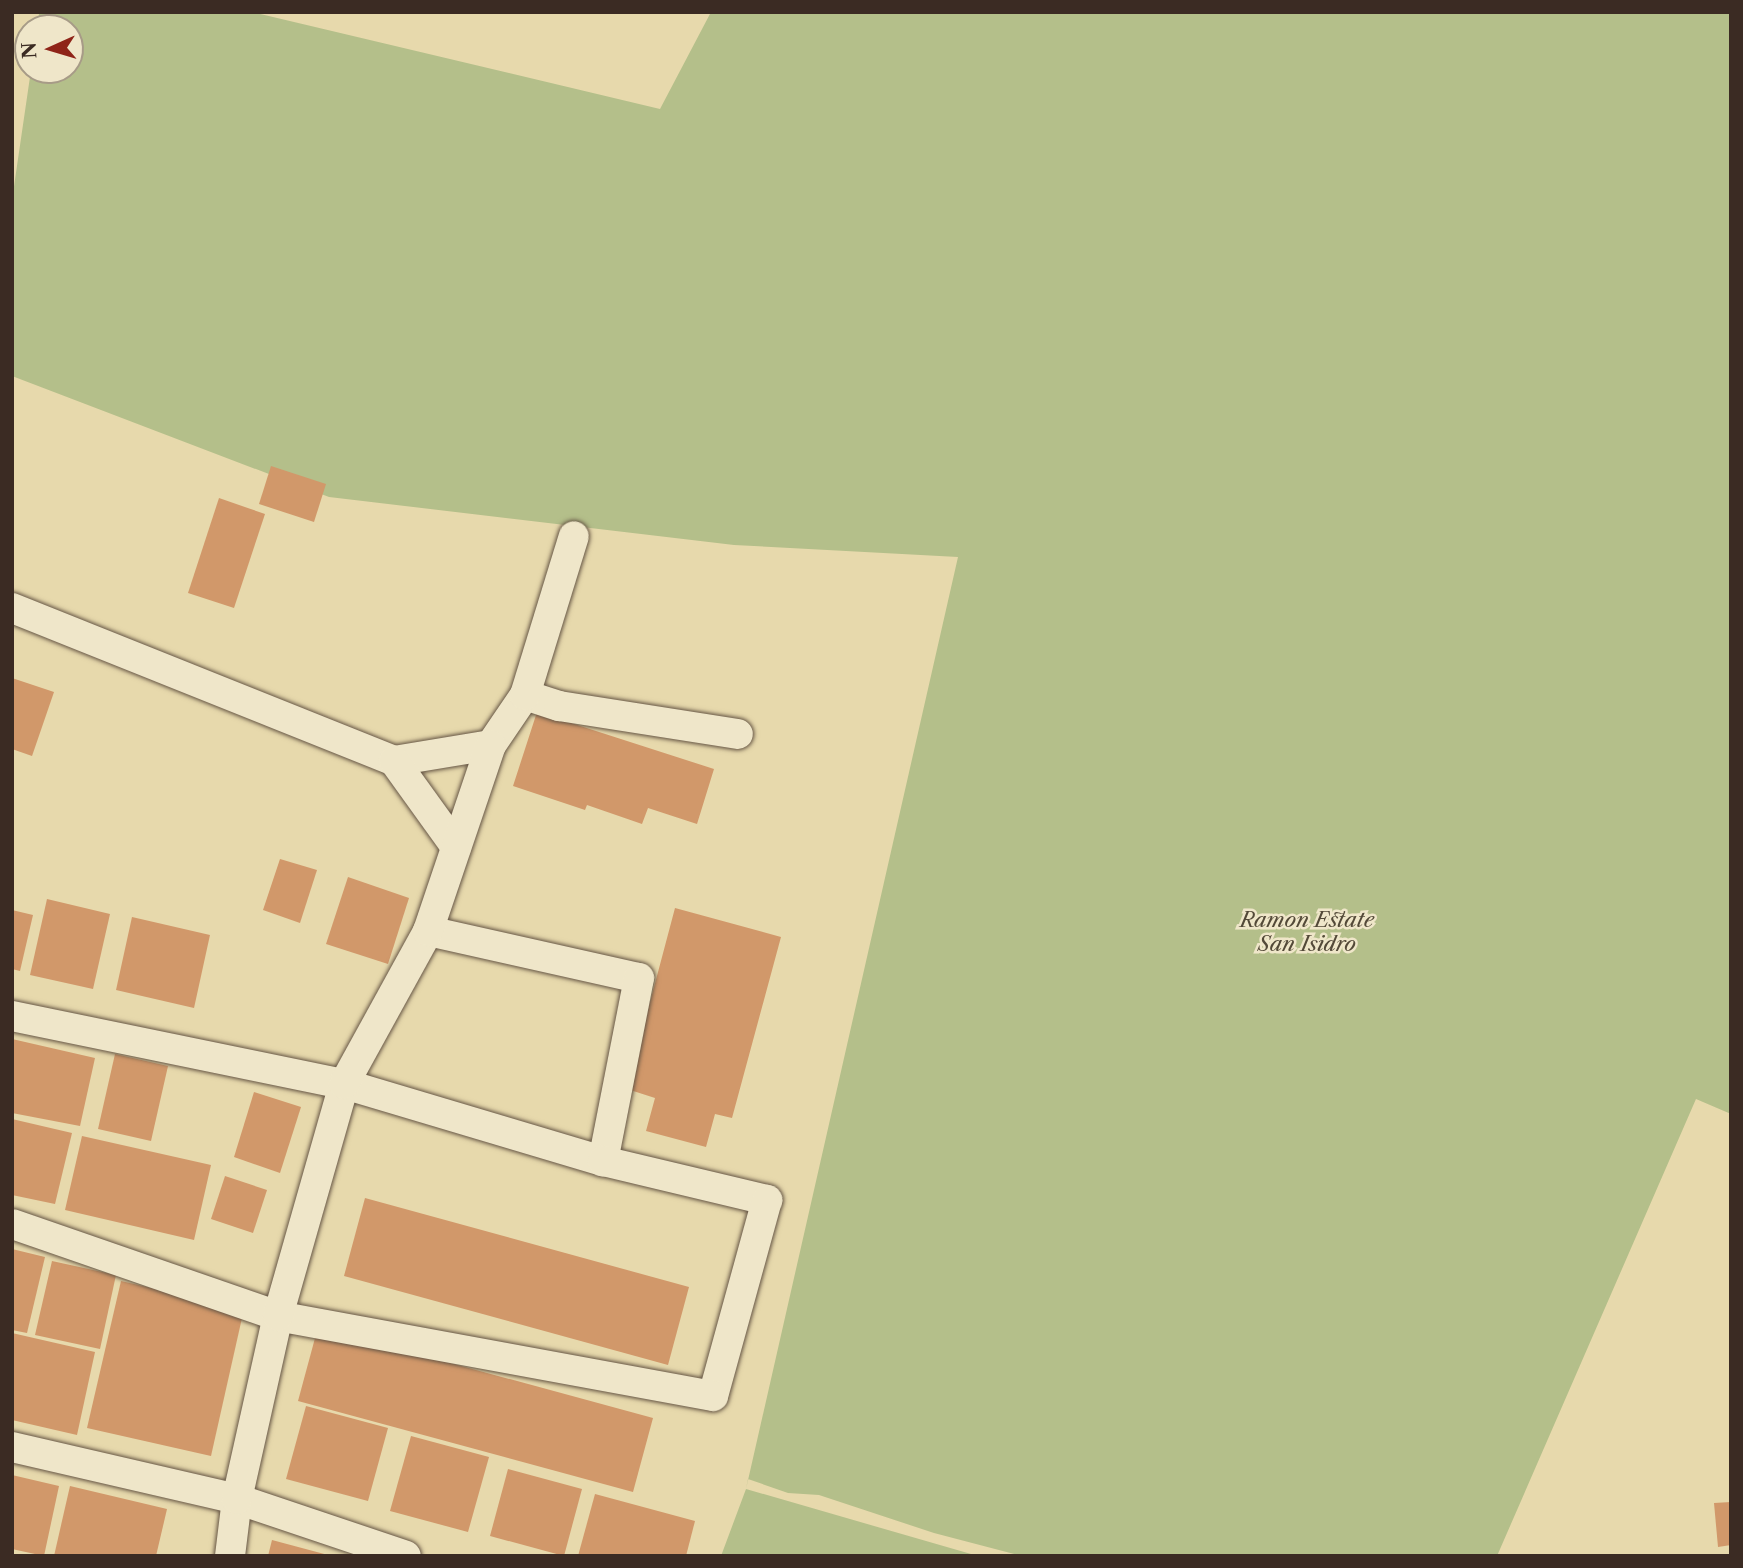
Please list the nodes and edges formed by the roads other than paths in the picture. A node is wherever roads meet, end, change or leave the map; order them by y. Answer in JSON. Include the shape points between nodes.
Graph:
{"nodes":[{"id":1,"x":574,"y":536,"type":"dead end"},
{"id":2,"x":12,"y":608,"type":"edge"},
{"id":3,"x":524,"y":695,"type":"junction"},
{"id":4,"x":738,"y":734,"type":"dead end"},
{"id":5,"x":491,"y":745,"type":"junction"},
{"id":6,"x":394,"y":761,"type":"junction"},
{"id":7,"x":456,"y":847,"type":"junction"},
{"id":8,"x":428,"y":931,"type":"junction"},
{"id":9,"x":12,"y":1016,"type":"edge"},
{"id":10,"x":344,"y":1084,"type":"junction"},
{"id":11,"x":603,"y":1161,"type":"junction"},
{"id":12,"x":12,"y":1224,"type":"edge"},
{"id":13,"x":278,"y":1316,"type":"junction"},
{"id":14,"x":12,"y":1447,"type":"edge"},
{"id":15,"x":237,"y":1499,"type":"junction"},
{"id":16,"x":230,"y":1556,"type":"edge"},
{"id":17,"x":406,"y":1556,"type":"edge"}],
"edges":[{"from":1,"to":3,"type":"street"},
{"from":2,"to":6,"type":"street"},
{"from":3,"to":4,"type":"street","via":[[559,706]]},
{"from":3,"to":5,"type":"street"},
{"from":5,"to":6,"type":"street"},
{"from":5,"to":7,"type":"street"},
{"from":6,"to":7,"type":"street"},
{"from":7,"to":8,"type":"street"},
{"from":8,"to":10,"type":"street"},
{"from":8,"to":11,"type":"street","via":[[639,978]]},
{"from":9,"to":10,"type":"street"},
{"from":10,"to":11,"type":"street"},
{"from":10,"to":13,"type":"street"},
{"from":11,"to":13,"type":"street","via":[[766,1200],[713,1396]]},
{"from":12,"to":13,"type":"street"},
{"from":13,"to":15,"type":"street"},
{"from":14,"to":15,"type":"street"},
{"from":15,"to":16,"type":"street"},
{"from":15,"to":17,"type":"street"}]}
